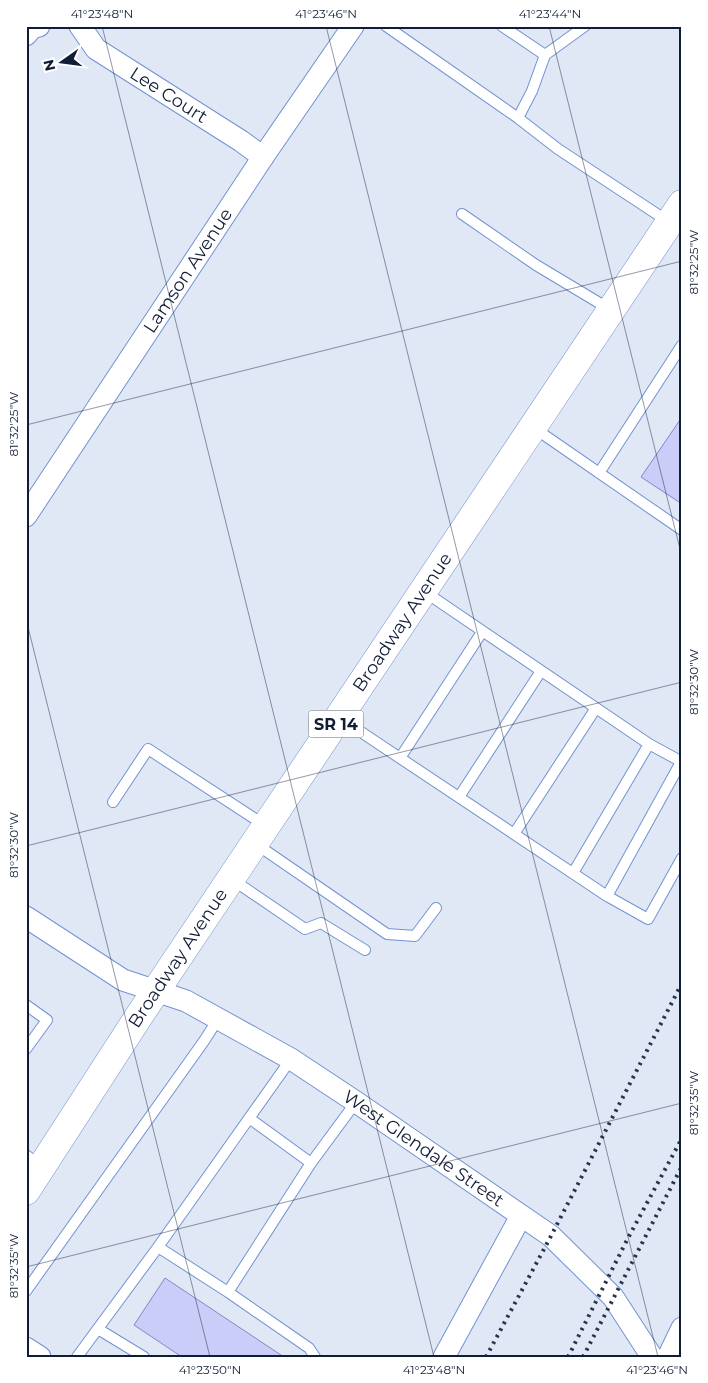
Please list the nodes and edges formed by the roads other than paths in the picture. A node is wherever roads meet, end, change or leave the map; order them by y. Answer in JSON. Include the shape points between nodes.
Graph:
{"nodes":[{"id":1,"x":39,"y":26,"type":"edge"},
{"id":2,"x":80,"y":26,"type":"edge"},
{"id":3,"x":352,"y":26,"type":"edge"},
{"id":4,"x":386,"y":26,"type":"edge"},
{"id":5,"x":502,"y":26,"type":"edge"},
{"id":6,"x":585,"y":26,"type":"edge"},
{"id":7,"x":26,"y":35,"type":"edge"},
{"id":8,"x":545,"y":55,"type":"junction"},
{"id":9,"x":518,"y":118,"type":"junction"},
{"id":10,"x":263,"y":157,"type":"junction"},
{"id":11,"x":462,"y":214,"type":"dead end"},
{"id":12,"x":676,"y":214,"type":"edge"},
{"id":13,"x":612,"y":310,"type":"junction"},
{"id":14,"x":682,"y":345,"type":"edge"},
{"id":15,"x":533,"y":428,"type":"junction"},
{"id":16,"x":598,"y":473,"type":"junction"},
{"id":17,"x":26,"y":516,"type":"edge"},
{"id":18,"x":682,"y":530,"type":"edge"},
{"id":19,"x":424,"y":591,"type":"junction"},
{"id":20,"x":482,"y":632,"type":"junction"},
{"id":21,"x":541,"y":671,"type":"junction"},
{"id":22,"x":596,"y":708,"type":"junction"},
{"id":23,"x":340,"y":718,"type":"junction"},
{"id":24,"x":649,"y":744,"type":"junction"},
{"id":25,"x":400,"y":758,"type":"junction"},
{"id":26,"x":682,"y":762,"type":"edge"},
{"id":27,"x":459,"y":797,"type":"junction"},
{"id":28,"x":113,"y":802,"type":"dead end"},
{"id":29,"x":514,"y":834,"type":"junction"},
{"id":30,"x":261,"y":835,"type":"junction"},
{"id":31,"x":682,"y":858,"type":"edge"},
{"id":32,"x":573,"y":873,"type":"junction"},
{"id":33,"x":232,"y":879,"type":"junction"},
{"id":34,"x":607,"y":896,"type":"junction"},
{"id":35,"x":436,"y":908,"type":"dead end"},
{"id":36,"x":26,"y":917,"type":"edge"},
{"id":37,"x":365,"y":950,"type":"dead end"},
{"id":38,"x":156,"y":991,"type":"junction"},
{"id":39,"x":26,"y":1006,"type":"edge"},
{"id":40,"x":218,"y":1019,"type":"junction"},
{"id":41,"x":26,"y":1049,"type":"edge"},
{"id":42,"x":291,"y":1059,"type":"junction"},
{"id":43,"x":356,"y":1102,"type":"junction"},
{"id":44,"x":249,"y":1118,"type":"junction"},
{"id":45,"x":34,"y":1161,"type":"edge"},
{"id":46,"x":311,"y":1163,"type":"junction"},
{"id":47,"x":26,"y":1191,"type":"edge"},
{"id":48,"x":521,"y":1216,"type":"junction"},
{"id":49,"x":158,"y":1247,"type":"junction"},
{"id":50,"x":26,"y":1291,"type":"edge"},
{"id":51,"x":228,"y":1292,"type":"junction"},
{"id":52,"x":682,"y":1328,"type":"edge"},
{"id":53,"x":98,"y":1329,"type":"junction"},
{"id":54,"x":26,"y":1348,"type":"edge"},
{"id":55,"x":40,"y":1357,"type":"edge"},
{"id":56,"x":77,"y":1357,"type":"edge"},
{"id":57,"x":144,"y":1357,"type":"edge"},
{"id":58,"x":315,"y":1357,"type":"edge"},
{"id":59,"x":444,"y":1357,"type":"edge"},
{"id":60,"x":652,"y":1357,"type":"edge"},
{"id":61,"x":668,"y":1357,"type":"edge"}],
"edges":[{"from":1,"to":7,"type":"street"},
{"from":2,"to":10,"type":"street","name":"Lee Court","via":[[96,49]]},
{"from":3,"to":10,"type":"street","name":"Lamson Avenue"},
{"from":4,"to":9,"type":"lane"},
{"from":5,"to":8,"type":"lane"},
{"from":6,"to":8,"type":"lane"},
{"from":8,"to":9,"type":"lane"},
{"from":9,"to":12,"type":"lane","via":[[558,150]]},
{"from":10,"to":17,"type":"street","name":"Lamson Avenue"},
{"from":11,"to":13,"type":"lane","via":[[536,265]]},
{"from":12,"to":13,"type":"main road","name":"Broadway Avenue","number":"SR 14"},
{"from":13,"to":15,"type":"main road","name":"Broadway Avenue","number":"SR 14"},
{"from":14,"to":16,"type":"lane"},
{"from":15,"to":16,"type":"lane"},
{"from":15,"to":19,"type":"main road","name":"Broadway Avenue","number":"SR 14"},
{"from":16,"to":18,"type":"lane"},
{"from":19,"to":20,"type":"lane"},
{"from":19,"to":23,"type":"main road","name":"Broadway Avenue","number":"SR 14"},
{"from":20,"to":21,"type":"lane"},
{"from":20,"to":25,"type":"lane"},
{"from":21,"to":22,"type":"lane"},
{"from":21,"to":27,"type":"lane"},
{"from":22,"to":24,"type":"lane"},
{"from":22,"to":29,"type":"lane"},
{"from":23,"to":25,"type":"lane"},
{"from":23,"to":30,"type":"main road","name":"Broadway Avenue","number":"SR 14"},
{"from":24,"to":26,"type":"lane"},
{"from":24,"to":32,"type":"lane"},
{"from":25,"to":27,"type":"lane"},
{"from":26,"to":34,"type":"lane"},
{"from":27,"to":29,"type":"lane"},
{"from":28,"to":30,"type":"lane","via":[[148,749],[239,806]]},
{"from":29,"to":32,"type":"lane"},
{"from":30,"to":33,"type":"main road","name":"Broadway Avenue","number":"SR 14"},
{"from":30,"to":35,"type":"lane","via":[[387,934],[415,936]]},
{"from":31,"to":34,"type":"lane","via":[[648,919]]},
{"from":32,"to":34,"type":"lane"},
{"from":33,"to":37,"type":"lane","via":[[305,929],[321,924]]},
{"from":33,"to":38,"type":"main road","name":"Broadway Avenue","number":"SR 14"},
{"from":36,"to":38,"type":"street","name":"West Glendale Street","via":[[123,980]]},
{"from":38,"to":40,"type":"street","name":"West Glendale Street","via":[[186,1001]]},
{"from":38,"to":45,"type":"main road","name":"Broadway Avenue","number":"SR 14"},
{"from":39,"to":41,"type":"lane","via":[[47,1020]]},
{"from":40,"to":42,"type":"street","name":"West Glendale Street"},
{"from":40,"to":50,"type":"lane"},
{"from":42,"to":43,"type":"street","name":"West Glendale Street"},
{"from":42,"to":44,"type":"lane"},
{"from":43,"to":46,"type":"lane"},
{"from":43,"to":48,"type":"street","name":"West Glendale Street"},
{"from":44,"to":46,"type":"lane"},
{"from":44,"to":49,"type":"lane"},
{"from":45,"to":47,"type":"main road","name":"Broadway Avenue","number":"SR 14"},
{"from":46,"to":51,"type":"lane"},
{"from":48,"to":59,"type":"street"},
{"from":48,"to":60,"type":"street","name":"West Glendale Street","via":[[551,1236],[604,1286]]},
{"from":49,"to":51,"type":"lane"},
{"from":49,"to":53,"type":"lane"},
{"from":51,"to":58,"type":"lane","via":[[309,1348]]},
{"from":52,"to":61,"type":"street"},
{"from":53,"to":56,"type":"lane"},
{"from":53,"to":57,"type":"lane"},
{"from":54,"to":55,"type":"street"}]}
